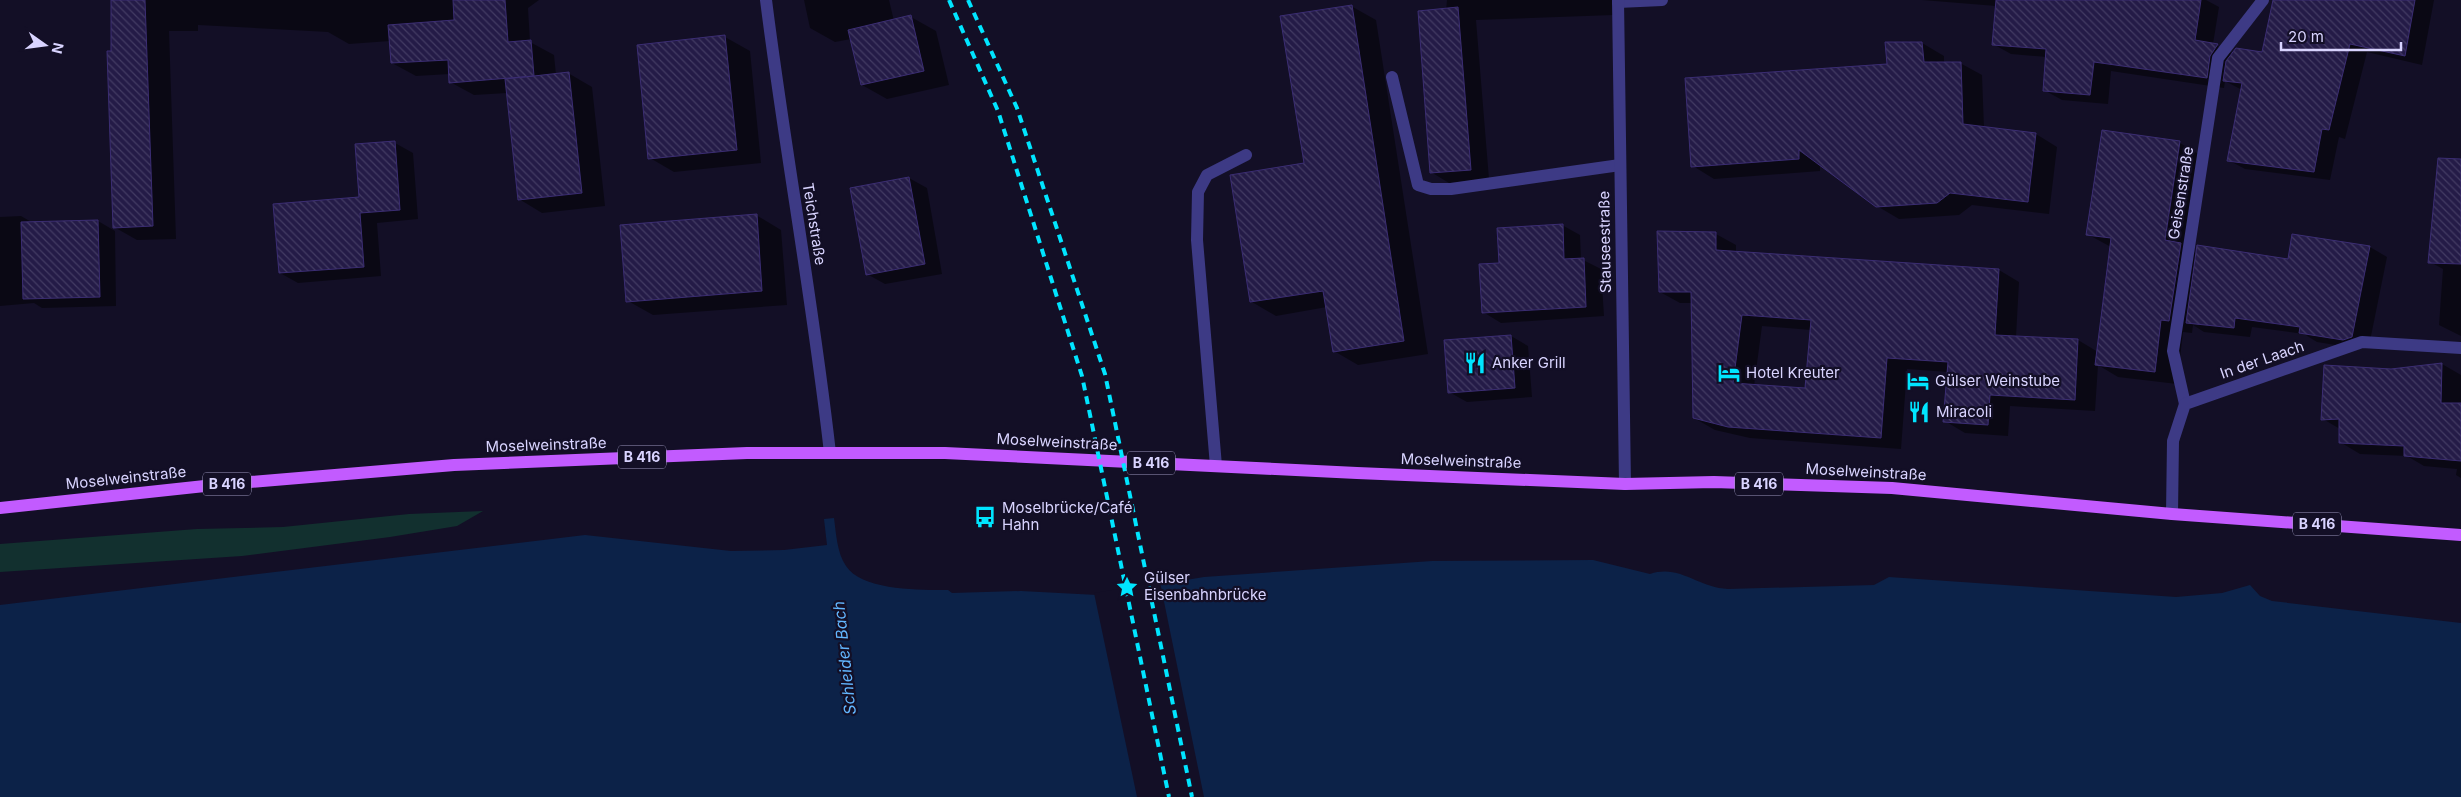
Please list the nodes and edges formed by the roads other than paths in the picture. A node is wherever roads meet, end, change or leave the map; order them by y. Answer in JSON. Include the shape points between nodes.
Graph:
{"nodes":[{"id":1,"x":766,"y":0,"type":"edge"},
{"id":2,"x":1662,"y":0,"type":"edge"},
{"id":3,"x":2263,"y":0,"type":"edge"},
{"id":4,"x":1618,"y":1,"type":"edge"},
{"id":5,"x":1392,"y":78,"type":"dead end"},
{"id":6,"x":1246,"y":155,"type":"dead end"},
{"id":7,"x":1620,"y":165,"type":"junction"},
{"id":8,"x":2461,"y":348,"type":"edge"},
{"id":9,"x":2185,"y":404,"type":"junction"},
{"id":10,"x":830,"y":453,"type":"junction"},
{"id":11,"x":1216,"y":466,"type":"junction"},
{"id":12,"x":1625,"y":484,"type":"junction"},
{"id":13,"x":0,"y":508,"type":"edge"},
{"id":14,"x":2172,"y":514,"type":"junction"},
{"id":15,"x":2461,"y":535,"type":"edge"}],
"edges":[{"from":1,"to":10,"type":"street","name":"Teichstraße","via":[[783,132],[818,347]]},
{"from":2,"to":4,"type":"street"},
{"from":3,"to":9,"type":"street","name":"Geisenstraße","via":[[2218,58],[2173,351]]},
{"from":4,"to":7,"type":"street","name":"Stauseestraße"},
{"from":5,"to":7,"type":"street","via":[[1418,185],[1430,189],[1451,189]]},
{"from":6,"to":11,"type":"street","via":[[1207,175],[1198,192],[1197,240]]},
{"from":7,"to":12,"type":"street","name":"Stauseestraße"},
{"from":8,"to":9,"type":"street","name":"In der Laach","via":[[2362,342]]},
{"from":9,"to":14,"type":"street","via":[[2173,441]]},
{"from":10,"to":11,"type":"main road","name":"Moselweinstraße","number":"B 416","via":[[945,453]]},
{"from":10,"to":13,"type":"main road","name":"Moselweinstraße","number":"B 416","via":[[747,453],[454,465],[214,485]]},
{"from":11,"to":12,"type":"main road","name":"Moselweinstraße","number":"B 416"},
{"from":12,"to":14,"type":"main road","name":"Moselweinstraße","number":"B 416","via":[[1714,482],[1892,488]]},
{"from":14,"to":15,"type":"main road","number":"B 416"}]}
